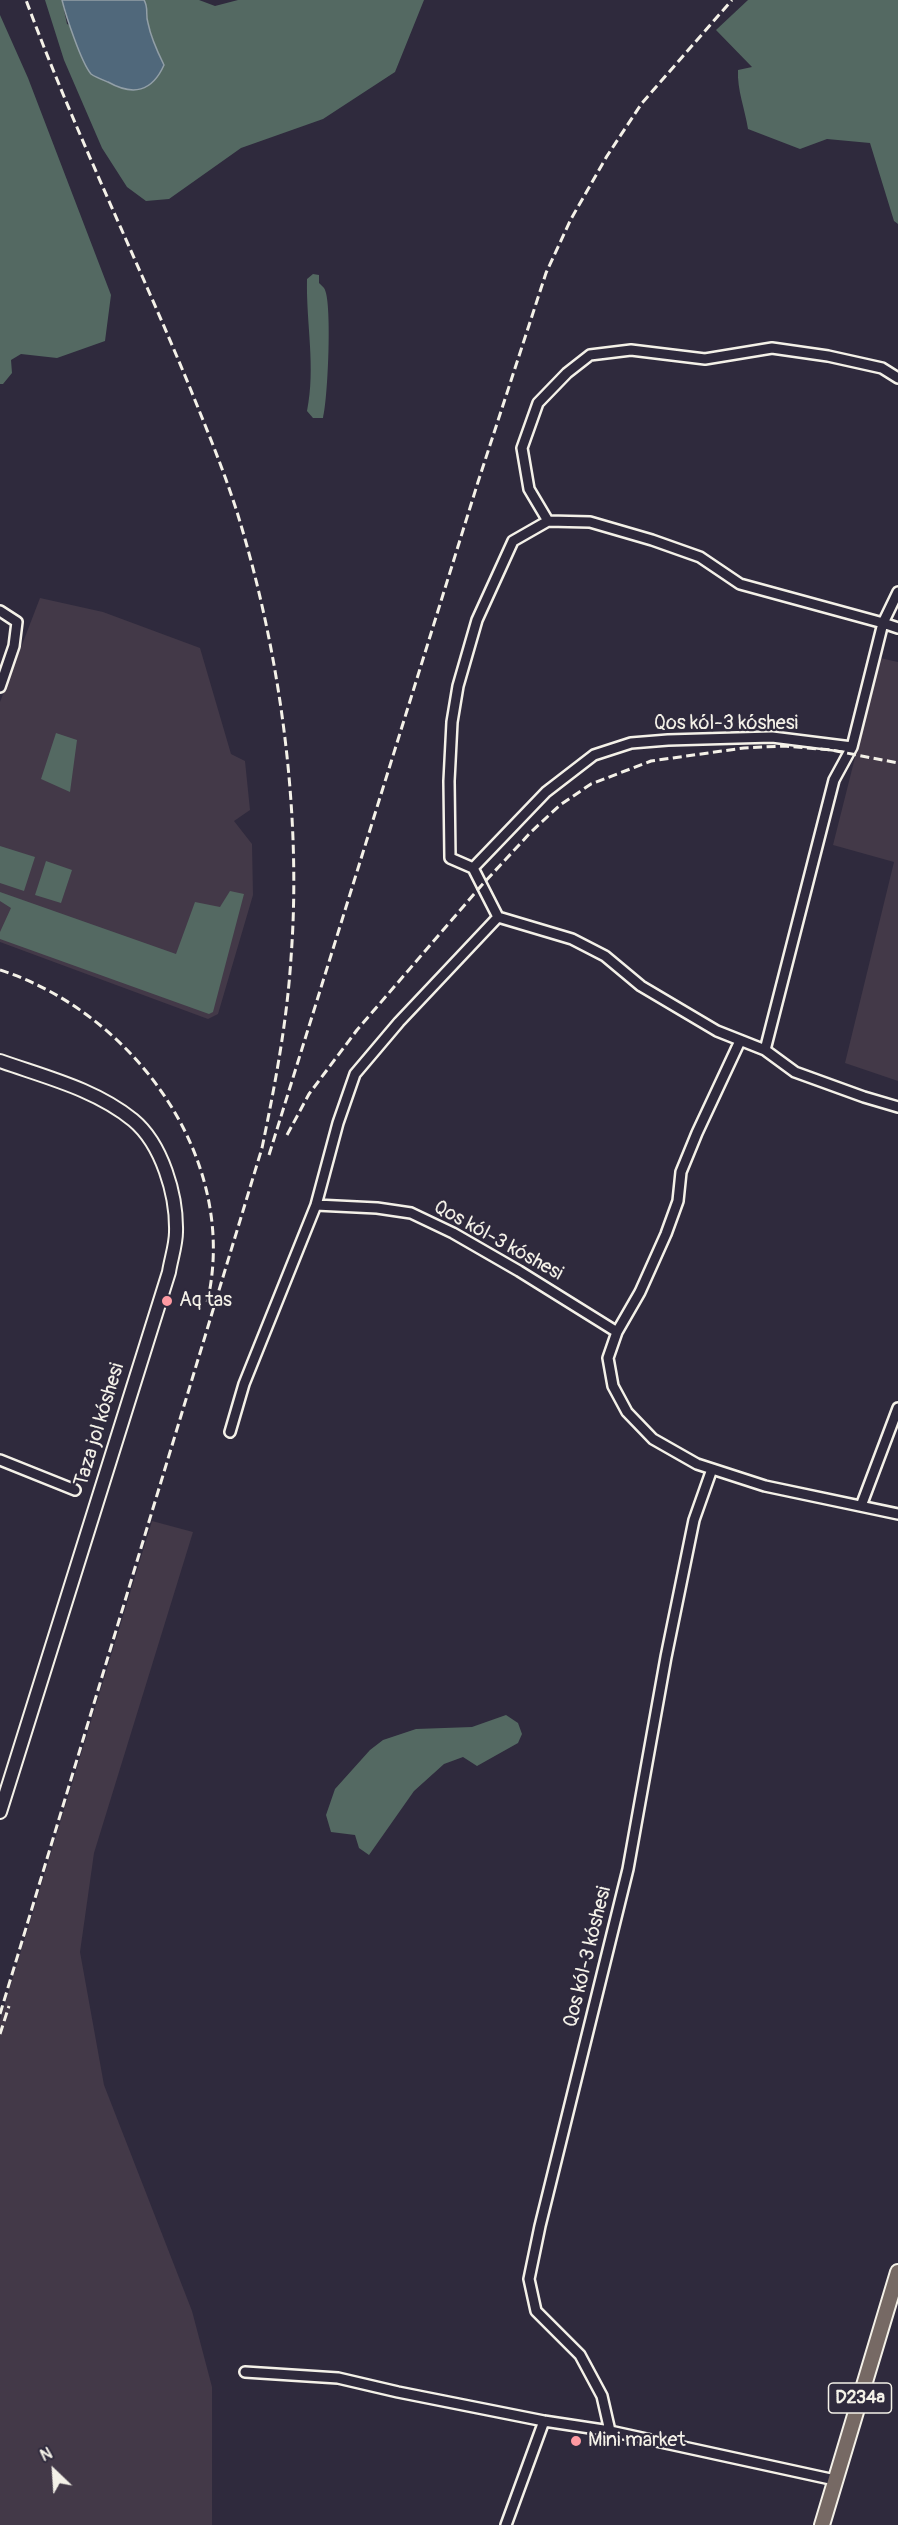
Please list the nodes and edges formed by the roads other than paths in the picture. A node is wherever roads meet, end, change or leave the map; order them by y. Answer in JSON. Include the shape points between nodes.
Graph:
{"nodes":[{"id":1,"x":898,"y":378,"type":"edge"},
{"id":2,"x":548,"y":521,"type":"junction"},
{"id":3,"x":898,"y":592,"type":"edge"},
{"id":4,"x":0,"y":610,"type":"edge"},
{"id":5,"x":883,"y":623,"type":"junction"},
{"id":6,"x":898,"y":628,"type":"edge"},
{"id":7,"x":0,"y":687,"type":"edge"},
{"id":8,"x":852,"y":747,"type":"junction"},
{"id":9,"x":473,"y":868,"type":"junction"},
{"id":10,"x":498,"y":917,"type":"junction"},
{"id":11,"x":740,"y":1041,"type":"junction"},
{"id":12,"x":765,"y":1050,"type":"junction"},
{"id":13,"x":0,"y":1061,"type":"edge"},
{"id":14,"x":898,"y":1107,"type":"edge"},
{"id":15,"x":316,"y":1205,"type":"junction"},
{"id":16,"x":617,"y":1332,"type":"junction"},
{"id":17,"x":898,"y":1408,"type":"edge"},
{"id":18,"x":230,"y":1432,"type":"dead end"},
{"id":19,"x":0,"y":1460,"type":"edge"},
{"id":20,"x":712,"y":1469,"type":"junction"},
{"id":21,"x":75,"y":1490,"type":"dead end"},
{"id":22,"x":861,"y":1506,"type":"junction"},
{"id":23,"x":898,"y":1514,"type":"edge"},
{"id":24,"x":0,"y":1812,"type":"edge"},
{"id":25,"x":898,"y":2272,"type":"edge"},
{"id":26,"x":245,"y":2372,"type":"dead end"},
{"id":27,"x":544,"y":2421,"type":"junction"},
{"id":28,"x":610,"y":2431,"type":"junction"},
{"id":29,"x":835,"y":2480,"type":"junction"},
{"id":30,"x":506,"y":2525,"type":"edge"},
{"id":31,"x":822,"y":2525,"type":"edge"}],
"edges":[{"from":1,"to":2,"type":"street","via":[[882,368],[772,348],[705,359],[631,350],[590,355],[538,403],[522,448],[529,489]]},
{"from":2,"to":5,"type":"street","via":[[590,522],[652,540],[700,557],[740,584]]},
{"from":2,"to":9,"type":"street","via":[[513,541],[477,620],[458,686],[452,722],[450,858]]},
{"from":3,"to":5,"type":"street"},
{"from":4,"to":7,"type":"street","via":[[17,622],[14,646]]},
{"from":5,"to":6,"type":"street"},
{"from":5,"to":8,"type":"street"},
{"from":8,"to":9,"type":"street","name":"Qos kól-3 kóshesi","via":[[772,737],[631,743],[594,754],[546,792]]},
{"from":8,"to":12,"type":"street","via":[[834,780]]},
{"from":9,"to":10,"type":"street"},
{"from":10,"to":11,"type":"street","via":[[572,939],[605,956],[641,986]]},
{"from":10,"to":15,"type":"street","via":[[355,1074]]},
{"from":11,"to":12,"type":"street"},
{"from":11,"to":16,"type":"street","via":[[681,1172],[678,1201],[666,1234]]},
{"from":12,"to":14,"type":"street","via":[[795,1072]]},
{"from":13,"to":24,"type":"main road","name":"Taza jol kóshesi","via":[[74,1087],[134,1121],[159,1154],[175,1203],[176,1234],[169,1272]]},
{"from":15,"to":16,"type":"street","name":"Qos kól-3 kóshesi","via":[[411,1213],[519,1270]]},
{"from":15,"to":18,"type":"street","via":[[244,1384]]},
{"from":16,"to":20,"type":"street","via":[[608,1358],[613,1386],[627,1412],[653,1439]]},
{"from":17,"to":22,"type":"street"},
{"from":19,"to":21,"type":"street"},
{"from":20,"to":22,"type":"street","via":[[765,1486]]},
{"from":20,"to":28,"type":"street","name":"Qos kól-3 kóshesi","via":[[693,1520],[628,1869],[529,2279],[536,2311],[580,2355],[602,2396]]},
{"from":22,"to":23,"type":"street"},
{"from":25,"to":29,"type":"main road","number":"D234a"},
{"from":26,"to":27,"type":"street","via":[[338,2378]]},
{"from":27,"to":28,"type":"street"},
{"from":27,"to":30,"type":"street"},
{"from":28,"to":29,"type":"street"},
{"from":29,"to":31,"type":"main road","number":"D234a"}]}
